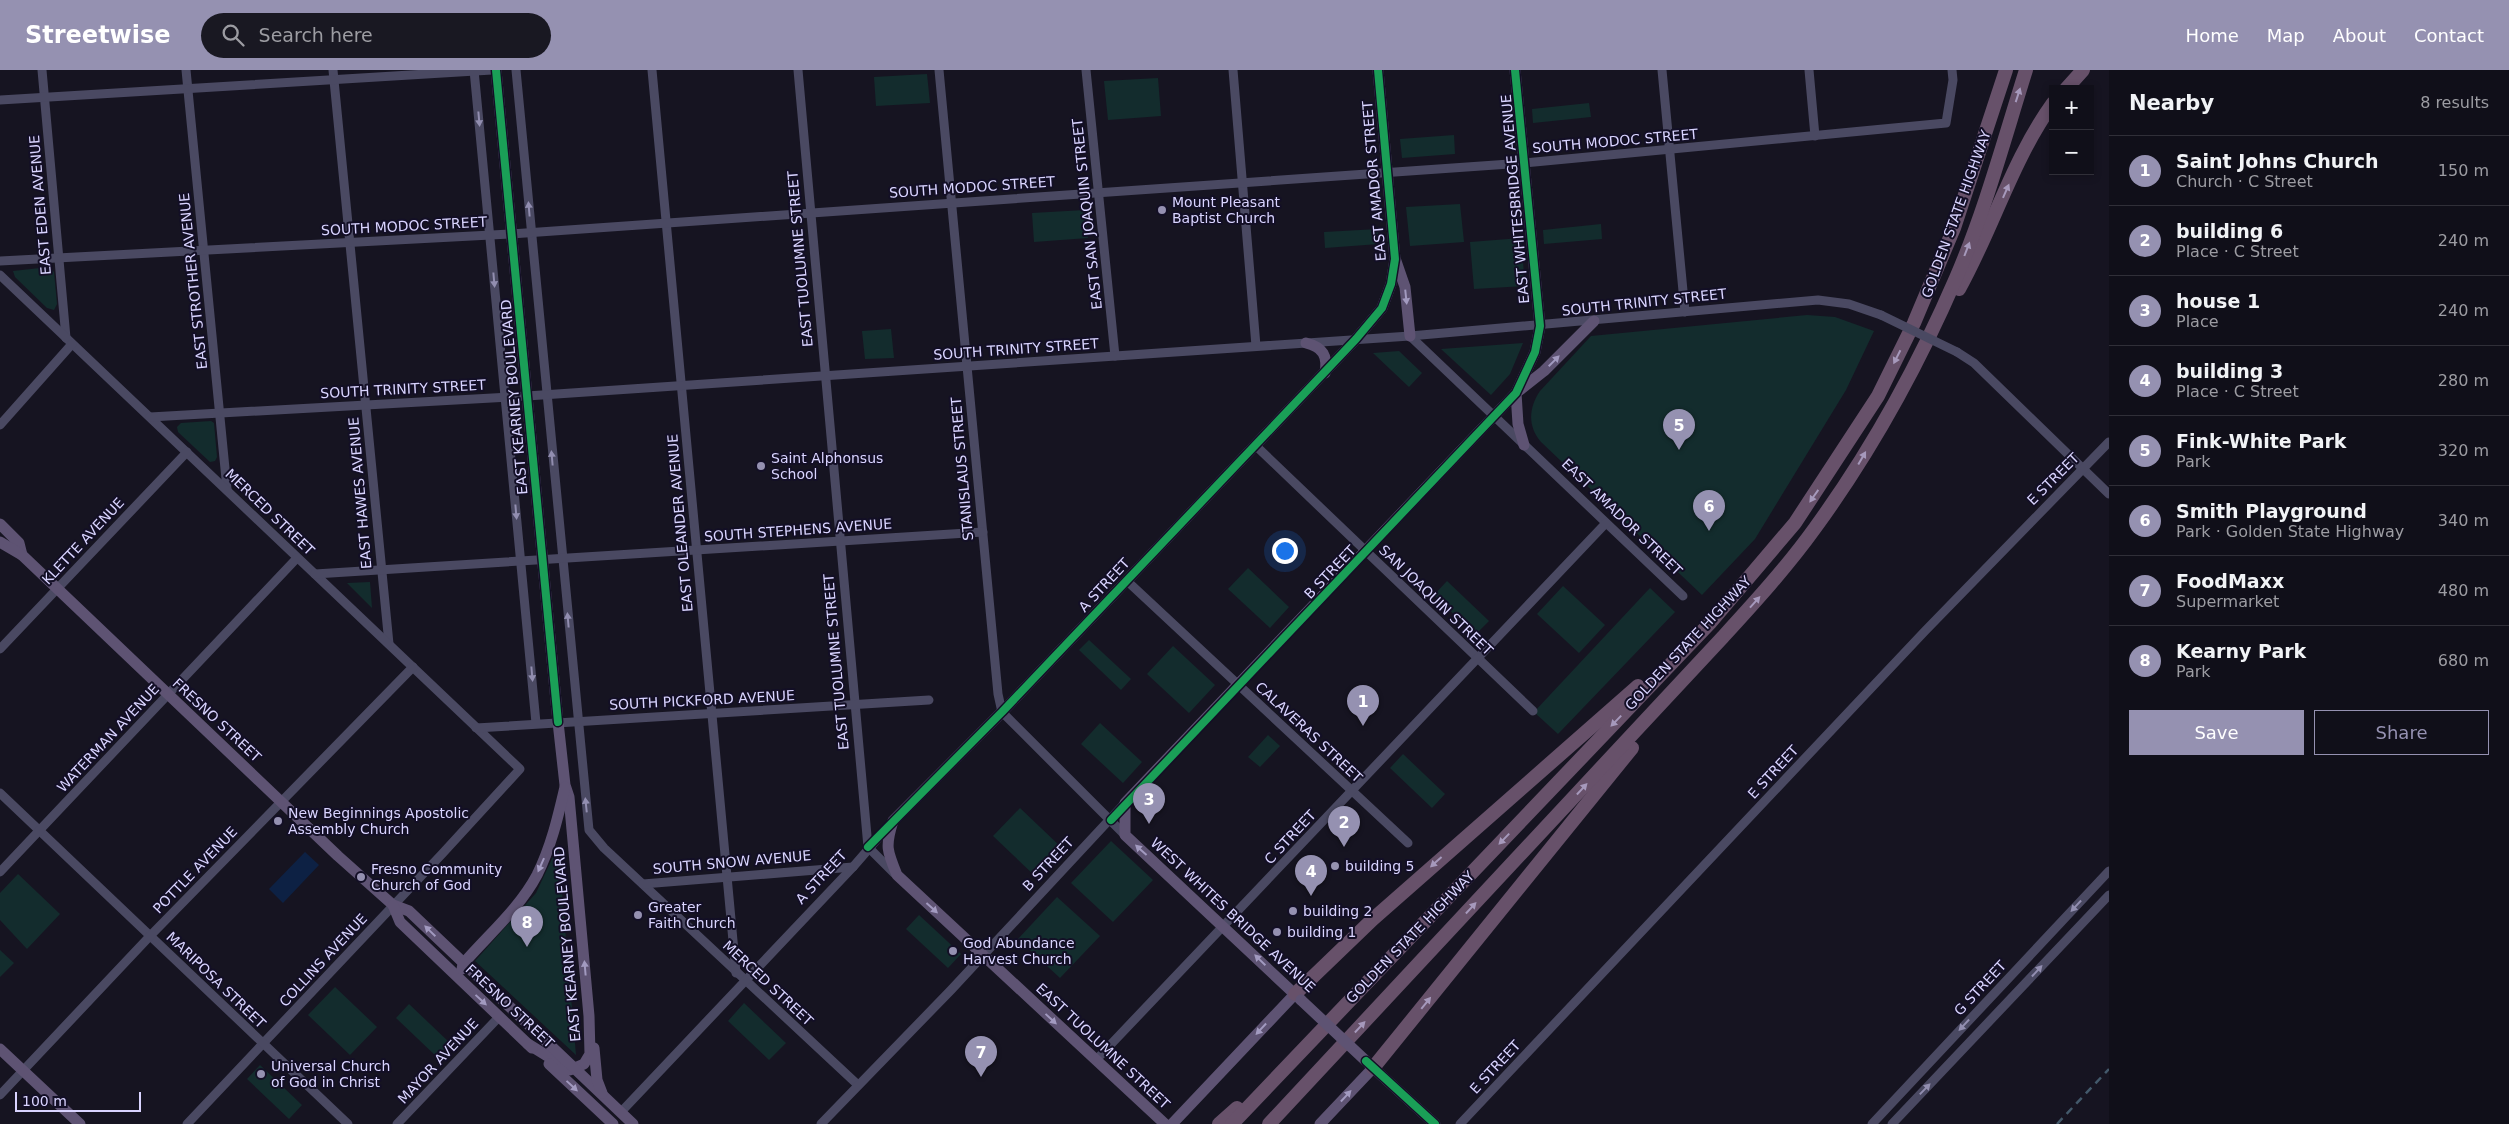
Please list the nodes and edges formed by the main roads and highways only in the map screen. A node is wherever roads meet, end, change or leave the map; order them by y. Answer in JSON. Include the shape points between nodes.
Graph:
{"nodes":[{"id":1,"x":496,"y":70,"type":"edge"},
{"id":2,"x":1378,"y":70,"type":"edge"},
{"id":3,"x":1516,"y":70,"type":"edge"},
{"id":4,"x":2001,"y":70,"type":"edge"},
{"id":5,"x":2006,"y":70,"type":"edge"},
{"id":6,"x":2026,"y":70,"type":"edge"},
{"id":7,"x":2076,"y":70,"type":"edge"},
{"id":8,"x":2083,"y":70,"type":"edge"},
{"id":9,"x":2067,"y":85,"type":"edge"},
{"id":10,"x":2068,"y":85,"type":"edge"},
{"id":11,"x":2049,"y":108,"type":"edge"},
{"id":12,"x":1975,"y":166,"type":"junction"},
{"id":13,"x":1395,"y":259,"type":"junction"},
{"id":14,"x":1594,"y":321,"type":"road end"},
{"id":15,"x":1540,"y":326,"type":"joint"},
{"id":16,"x":1410,"y":336,"type":"road end"},
{"id":17,"x":1356,"y":340,"type":"joint"},
{"id":18,"x":1306,"y":343,"type":"road end"},
{"id":19,"x":1325,"y":373,"type":"junction"},
{"id":20,"x":1903,"y":389,"type":"junction"},
{"id":21,"x":1516,"y":393,"type":"junction"},
{"id":22,"x":1524,"y":445,"type":"road end"},
{"id":23,"x":0,"y":524,"type":"edge"},
{"id":24,"x":0,"y":542,"type":"edge"},
{"id":25,"x":22,"y":555,"type":"junction"},
{"id":26,"x":1710,"y":623,"type":"junction"},
{"id":27,"x":1722,"y":638,"type":"junction"},
{"id":28,"x":566,"y":785,"type":"junction"},
{"id":29,"x":1125,"y":835,"type":"joint"},
{"id":30,"x":896,"y":875,"type":"joint"},
{"id":31,"x":393,"y":905,"type":"junction"},
{"id":32,"x":463,"y":964,"type":"junction"},
{"id":33,"x":463,"y":983,"type":"junction"},
{"id":34,"x":1298,"y":997,"type":"junction"},
{"id":35,"x":590,"y":1016,"type":"junction"},
{"id":36,"x":528,"y":1044,"type":"junction"},
{"id":37,"x":0,"y":1049,"type":"edge"},
{"id":38,"x":1303,"y":1049,"type":"junction"},
{"id":39,"x":1327,"y":1063,"type":"junction"},
{"id":40,"x":1369,"y":1065,"type":"junction"},
{"id":41,"x":576,"y":1069,"type":"junction"},
{"id":42,"x":603,"y":1096,"type":"junction"},
{"id":43,"x":80,"y":1124,"type":"edge"},
{"id":44,"x":611,"y":1124,"type":"edge"},
{"id":45,"x":633,"y":1124,"type":"edge"},
{"id":46,"x":1165,"y":1124,"type":"edge"},
{"id":47,"x":1172,"y":1124,"type":"edge"},
{"id":48,"x":1219,"y":1124,"type":"edge"},
{"id":49,"x":1232,"y":1124,"type":"edge"},
{"id":50,"x":1268,"y":1124,"type":"edge"},
{"id":51,"x":1275,"y":1124,"type":"edge"},
{"id":52,"x":1320,"y":1124,"type":"edge"},
{"id":53,"x":1435,"y":1124,"type":"edge"}],
"edges":[{"from":1,"to":28,"type":"main road","name":"EAST KEARNEY BOULEVARD"},
{"from":2,"to":13,"type":"main road","name":"EAST AMADOR STREET"},
{"from":3,"to":15,"type":"main road","name":"EAST WHITESBRIDGE AVENUE"},
{"from":4,"to":12,"type":"highway"},
{"from":5,"to":12,"type":"highway","name":"GOLDEN STATE HIGHWAY"},
{"from":20,"to":6,"type":"highway","name":"GOLDEN STATE HIGHWAY","one_way":true,"via":[[1956,278]]},
{"from":7,"to":9,"type":"highway"},
{"from":8,"to":10,"type":"highway"},
{"from":20,"to":11,"type":"highway","one_way":true,"via":[[1967,275],[2017,165]]},
{"from":12,"to":26,"type":"highway","name":"GOLDEN STATE HIGHWAY","one_way":true,"via":[[1936,275],[1878,396],[1795,522]]},
{"from":13,"to":16,"type":"main road","one_way":true,"via":[[1405,287]]},
{"from":13,"to":17,"type":"main road","name":"EAST AMADOR STREET","via":[[1382,308]]},
{"from":21,"to":14,"type":"main road","one_way":true,"via":[[1544,371]]},
{"from":15,"to":21,"type":"main road","name":"B STREET","via":[[1535,352]]},
{"from":17,"to":19,"type":"main road","name":"A STREET"},
{"from":18,"to":19,"type":"main road","via":[[1316,345],[1325,354]]},
{"from":19,"to":30,"type":"main road","name":"A STREET","via":[[1002,712],[893,821],[886,843]]},
{"from":27,"to":20,"type":"highway","name":"GOLDEN STATE HIGHWAY","one_way":true,"via":[[1766,590],[1814,529],[1857,467]]},
{"from":21,"to":22,"type":"main road","via":[[1518,424]]},
{"from":21,"to":29,"type":"main road","name":"B STREET","via":[[1125,804]]},
{"from":23,"to":25,"type":"main road","name":"FRESNO STREET","via":[[19,543]]},
{"from":24,"to":25,"type":"main road","name":"FRESNO STREET"},
{"from":25,"to":31,"type":"main road","name":"FRESNO STREET"},
{"from":26,"to":34,"type":"highway","one_way":true,"via":[[1388,906]]},
{"from":26,"to":38,"type":"highway","name":"GOLDEN STATE HIGHWAY","one_way":true},
{"from":39,"to":27,"type":"highway","name":"GOLDEN STATE HIGHWAY","one_way":true},
{"from":40,"to":27,"type":"highway","one_way":true},
{"from":28,"to":32,"type":"main road","name":"EAST KEARNEY BOULEVARD","one_way":true,"via":[[554,832],[536,876],[511,911]]},
{"from":35,"to":28,"type":"main road","name":"EAST KEARNEY BOULEVARD","one_way":true},
{"from":34,"to":29,"type":"main road","name":"WEST WHITES BRIDGE AVENUE","one_way":true},
{"from":30,"to":46,"type":"main road","name":"EAST TUOLUMNE STREET","one_way":true},
{"from":32,"to":31,"type":"main road","name":"FRESNO STREET","one_way":true,"via":[[409,911]]},
{"from":31,"to":33,"type":"main road","name":"FRESNO STREET","via":[[400,922]]},
{"from":32,"to":33,"type":"main road"},
{"from":32,"to":41,"type":"main road","name":"FRESNO STREET"},
{"from":33,"to":36,"type":"main road","name":"FRESNO STREET","one_way":true},
{"from":34,"to":40,"type":"main road","name":"WEST WHITES BRIDGE AVENUE","bridge":true},
{"from":34,"to":47,"type":"main road","one_way":true},
{"from":35,"to":41,"type":"main road","name":"EAST KEARNEY BOULEVARD","via":[[590,1054]]},
{"from":35,"to":42,"type":"main road","via":[[597,1080]]},
{"from":36,"to":41,"type":"main road","via":[[564,1068]]},
{"from":36,"to":44,"type":"main road","name":"FRESNO STREET","one_way":true},
{"from":37,"to":43,"type":"main road"},
{"from":38,"to":48,"type":"highway"},
{"from":38,"to":49,"type":"highway","name":"GOLDEN STATE HIGHWAY"},
{"from":39,"to":50,"type":"highway","name":"GOLDEN STATE HIGHWAY"},
{"from":39,"to":51,"type":"highway"},
{"from":52,"to":40,"type":"main road","one_way":true},
{"from":40,"to":53,"type":"main road"},
{"from":41,"to":42,"type":"main road","name":"FRESNO STREET"},
{"from":42,"to":45,"type":"main road","name":"FRESNO STREET"}]}
